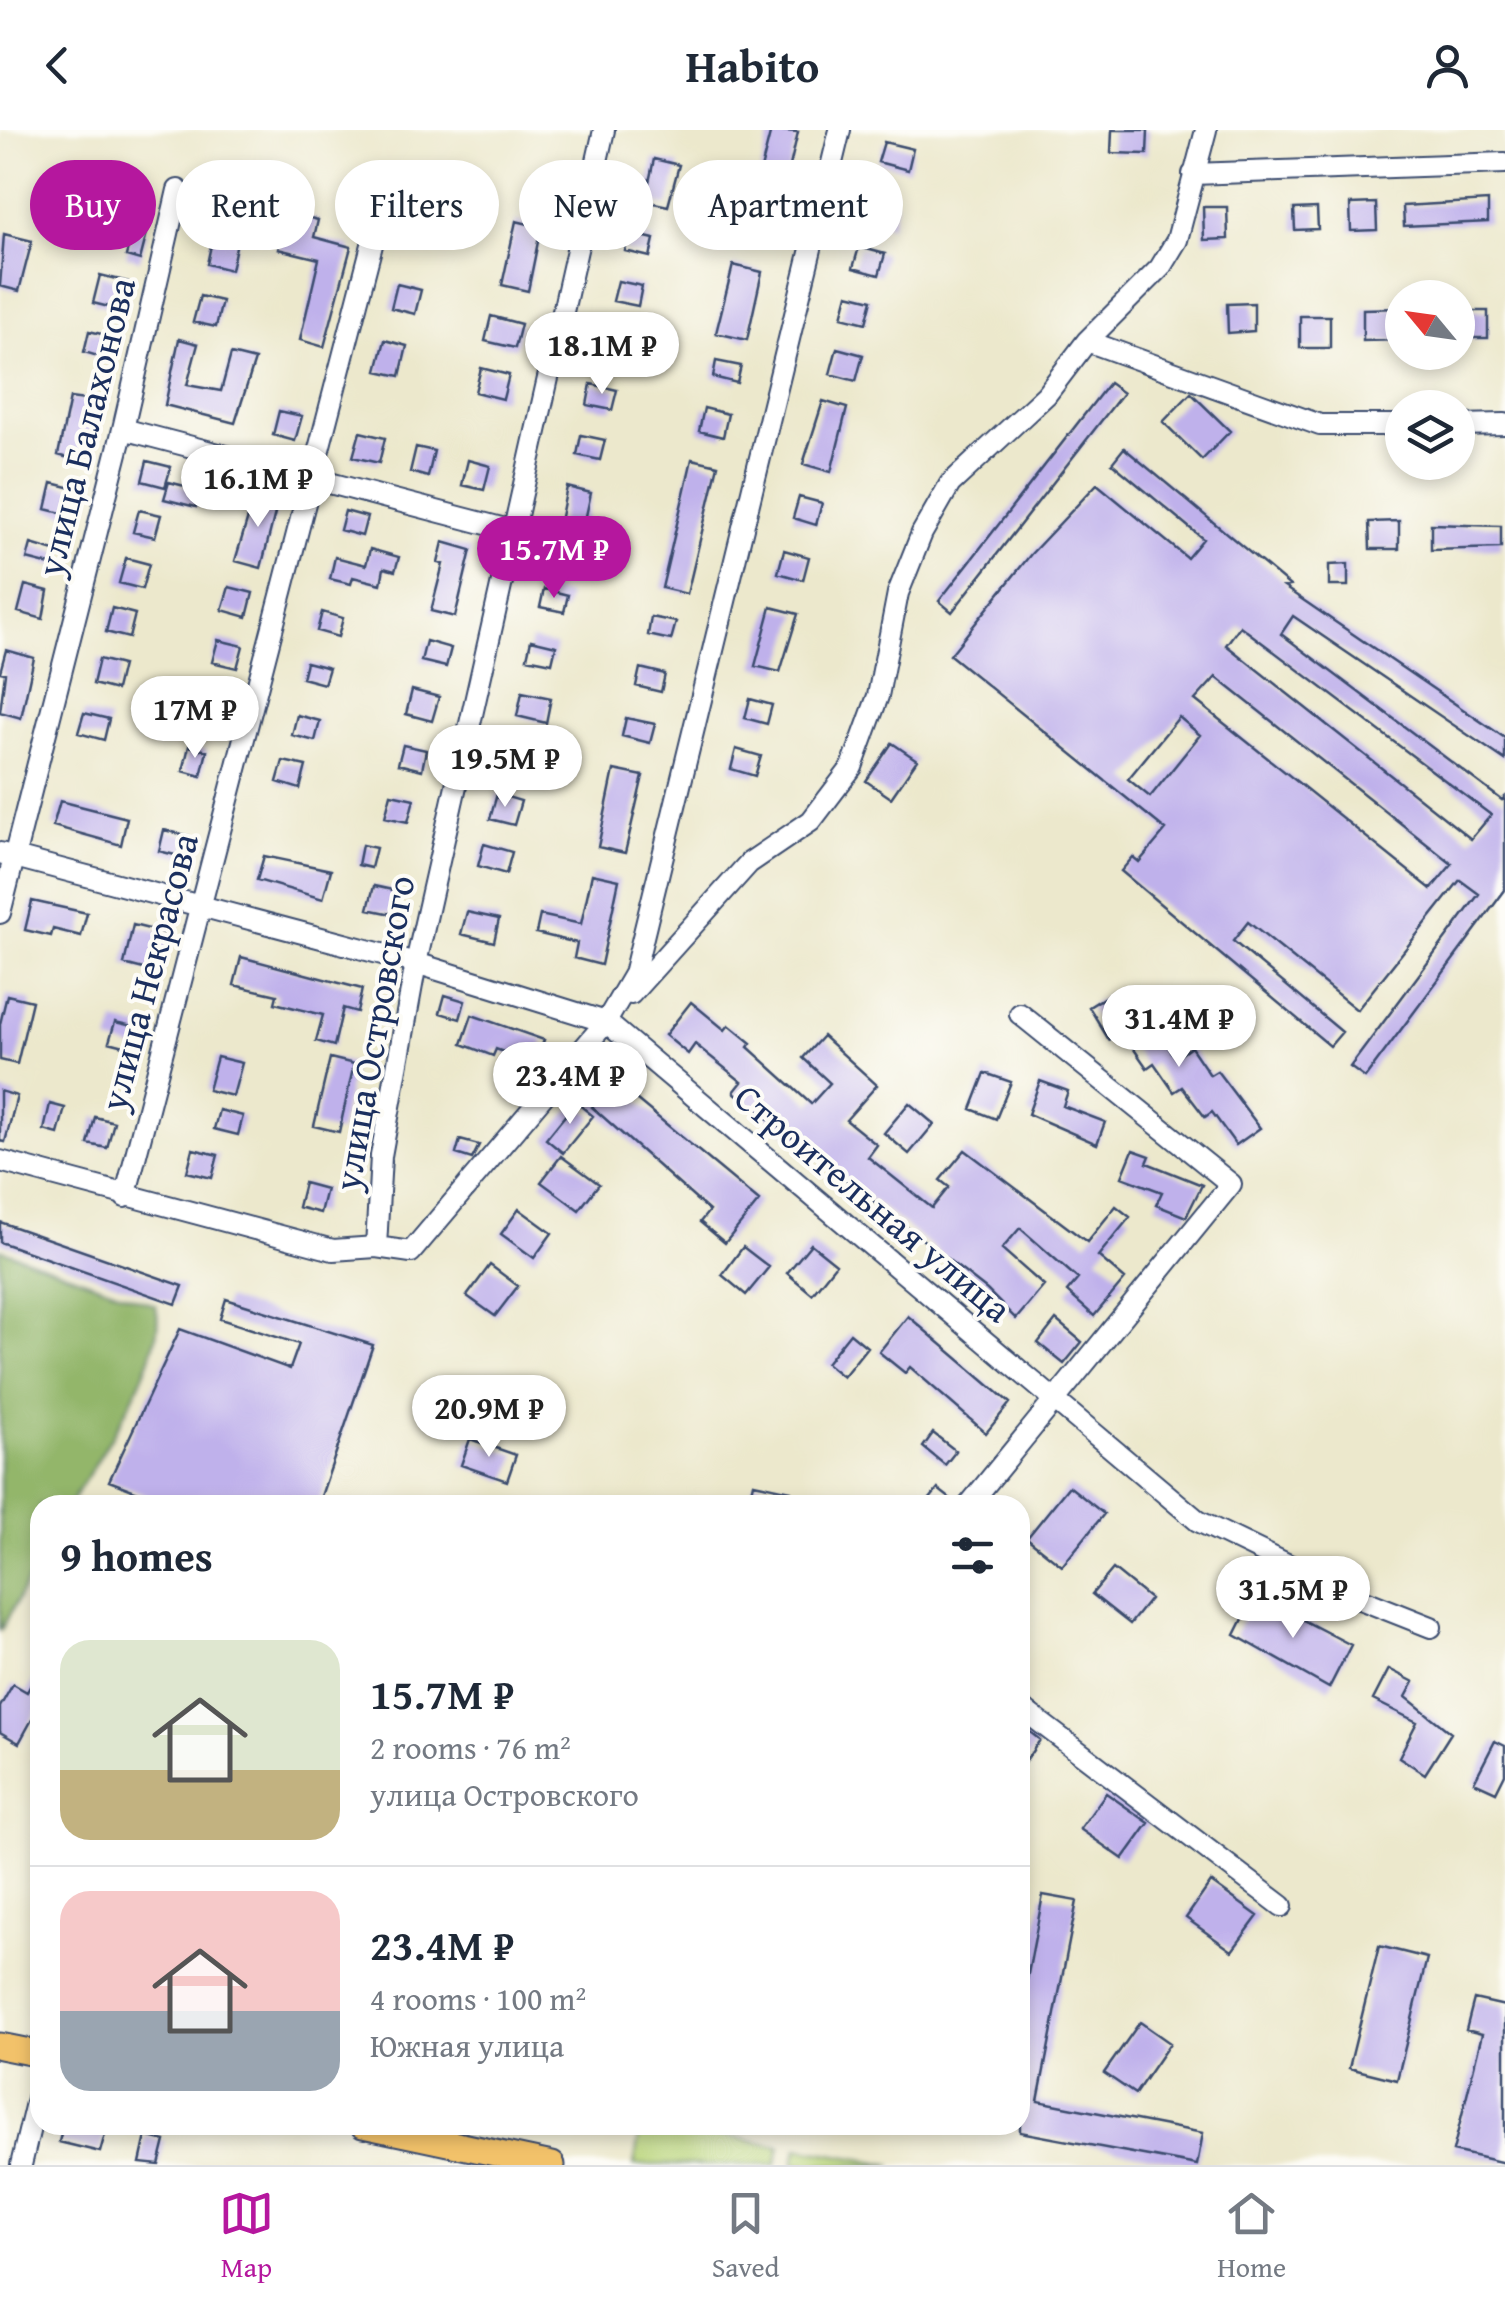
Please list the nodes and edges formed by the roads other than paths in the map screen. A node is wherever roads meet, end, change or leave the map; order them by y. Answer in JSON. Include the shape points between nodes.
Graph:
{"nodes":[{"id":1,"x":604,"y":130,"type":"edge"},
{"id":2,"x":840,"y":130,"type":"edge"},
{"id":3,"x":1206,"y":130,"type":"edge"},
{"id":4,"x":1505,"y":163,"type":"edge"},
{"id":5,"x":1194,"y":174,"type":"junction"},
{"id":6,"x":176,"y":199,"type":"edge"},
{"id":7,"x":371,"y":250,"type":"edge"},
{"id":8,"x":1087,"y":341,"type":"junction"},
{"id":9,"x":1505,"y":424,"type":"edge"},
{"id":10,"x":1385,"y":425,"type":"edge"},
{"id":11,"x":1475,"y":425,"type":"edge"},
{"id":12,"x":123,"y":429,"type":"junction"},
{"id":13,"x":312,"y":478,"type":"junction"},
{"id":14,"x":513,"y":531,"type":"junction"},
{"id":15,"x":7,"y":855,"type":"edge"},
{"id":16,"x":203,"y":905,"type":"junction"},
{"id":17,"x":0,"y":913,"type":"edge"},
{"id":18,"x":416,"y":963,"type":"junction"},
{"id":19,"x":1020,"y":1014,"type":"dead end"},
{"id":20,"x":606,"y":1022,"type":"junction"},
{"id":21,"x":0,"y":1161,"type":"edge"},
{"id":22,"x":125,"y":1197,"type":"junction"},
{"id":23,"x":376,"y":1247,"type":"junction"},
{"id":24,"x":1052,"y":1401,"type":"junction"},
{"id":25,"x":977,"y":1495,"type":"edge"},
{"id":26,"x":1431,"y":1627,"type":"dead end"},
{"id":27,"x":1030,"y":1715,"type":"edge"},
{"id":28,"x":1282,"y":1906,"type":"dead end"},
{"id":29,"x":0,"y":2046,"type":"edge"},
{"id":30,"x":30,"y":2052,"type":"edge"},
{"id":31,"x":30,"y":2128,"type":"edge"},
{"id":32,"x":410,"y":2135,"type":"edge"},
{"id":33,"x":21,"y":2165,"type":"edge"},
{"id":34,"x":551,"y":2165,"type":"edge"}],
"edges":[{"from":1,"to":14,"type":"street","name":"улица Островского"},
{"from":2,"to":20,"type":"street","via":[[634,974]]},
{"from":3,"to":5,"type":"street"},
{"from":4,"to":5,"type":"street"},
{"from":5,"to":8,"type":"street","via":[[1177,240],[1160,268]]},
{"from":6,"to":12,"type":"street","name":"улица Балахонова"},
{"from":7,"to":13,"type":"street","name":"улица Некрасова"},
{"from":8,"to":10,"type":"street","via":[[1320,425]]},
{"from":8,"to":20,"type":"street","via":[[1046,395],[950,484],[922,533],[898,593],[878,696],[852,767],[811,821],[749,862]]},
{"from":9,"to":11,"type":"street"},
{"from":12,"to":13,"type":"street"},
{"from":12,"to":15,"type":"street","name":"улица Балахонова"},
{"from":13,"to":14,"type":"street"},
{"from":13,"to":16,"type":"street","name":"улица Некрасова"},
{"from":14,"to":18,"type":"street","name":"улица Островского"},
{"from":15,"to":16,"type":"street","name":"Строительная улица"},
{"from":15,"to":17,"type":"street","name":"улица Балахонова"},
{"from":16,"to":18,"type":"street","name":"Строительная улица"},
{"from":16,"to":22,"type":"street","name":"улица Некрасова"},
{"from":18,"to":20,"type":"street","name":"Строительная улица"},
{"from":18,"to":23,"type":"street","name":"улица Островского","via":[[382,1156]]},
{"from":19,"to":24,"type":"street","via":[[1231,1184]]},
{"from":20,"to":23,"type":"street","via":[[411,1252]]},
{"from":20,"to":24,"type":"street","name":"Строительная улица"},
{"from":21,"to":22,"type":"street"},
{"from":22,"to":23,"type":"street","via":[[333,1250]]},
{"from":24,"to":25,"type":"street"},
{"from":24,"to":26,"type":"street","name":"Строительная улица","via":[[1198,1521]]},
{"from":27,"to":28,"type":"street"},
{"from":29,"to":30,"type":"main road"},
{"from":31,"to":33,"type":"street"},
{"from":32,"to":34,"type":"main road"}]}
